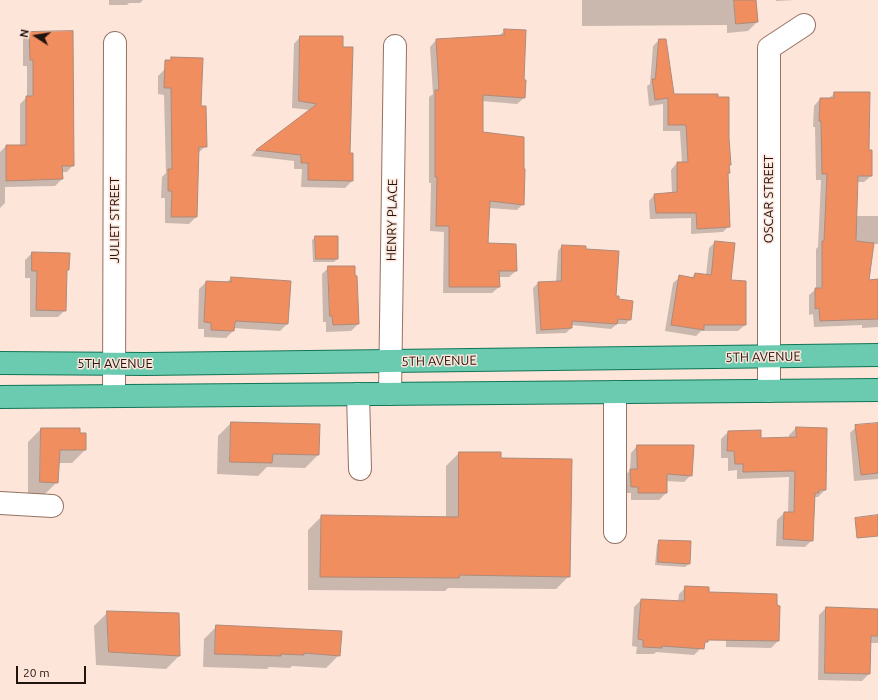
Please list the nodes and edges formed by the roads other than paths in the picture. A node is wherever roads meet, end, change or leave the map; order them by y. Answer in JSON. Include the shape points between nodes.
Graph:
{"nodes":[{"id":1,"x":804,"y":25,"type":"dead end"},
{"id":2,"x":115,"y":43,"type":"dead end"},
{"id":3,"x":395,"y":46,"type":"dead end"},
{"id":4,"x":878,"y":355,"type":"edge"},
{"id":5,"x":769,"y":357,"type":"junction"},
{"id":6,"x":390,"y":361,"type":"junction"},
{"id":7,"x":0,"y":363,"type":"edge"},
{"id":8,"x":114,"y":364,"type":"junction"},
{"id":9,"x":878,"y":390,"type":"edge"},
{"id":10,"x":769,"y":391,"type":"junction"},
{"id":11,"x":615,"y":392,"type":"junction"},
{"id":12,"x":358,"y":394,"type":"junction"},
{"id":13,"x":390,"y":394,"type":"junction"},
{"id":14,"x":114,"y":396,"type":"junction"},
{"id":15,"x":0,"y":397,"type":"edge"},
{"id":16,"x":360,"y":470,"type":"dead end"},
{"id":17,"x":0,"y":503,"type":"edge"},
{"id":18,"x":52,"y":506,"type":"dead end"},
{"id":19,"x":615,"y":532,"type":"dead end"}],
"edges":[{"from":1,"to":5,"type":"street","name":"OSCAR STREET","via":[[769,48]]},
{"from":2,"to":8,"type":"street","name":"JULIET STREET"},
{"from":3,"to":6,"type":"street","name":"HENRY PLACE"},
{"from":4,"to":5,"type":"main road","name":"5TH AVENUE"},
{"from":5,"to":6,"type":"main road","name":"5TH AVENUE"},
{"from":5,"to":10,"type":"street","name":"OSCAR STREET"},
{"from":6,"to":8,"type":"main road","name":"5TH AVENUE"},
{"from":6,"to":13,"type":"street","name":"HENRY PLACE"},
{"from":7,"to":8,"type":"main road","name":"5TH AVENUE"},
{"from":8,"to":14,"type":"street","name":"JULIET STREET"},
{"from":9,"to":10,"type":"main road"},
{"from":10,"to":11,"type":"main road"},
{"from":11,"to":13,"type":"main road"},
{"from":11,"to":19,"type":"street"},
{"from":12,"to":13,"type":"main road"},
{"from":12,"to":14,"type":"main road"},
{"from":12,"to":16,"type":"street"},
{"from":14,"to":15,"type":"main road"},
{"from":17,"to":18,"type":"street"}]}
